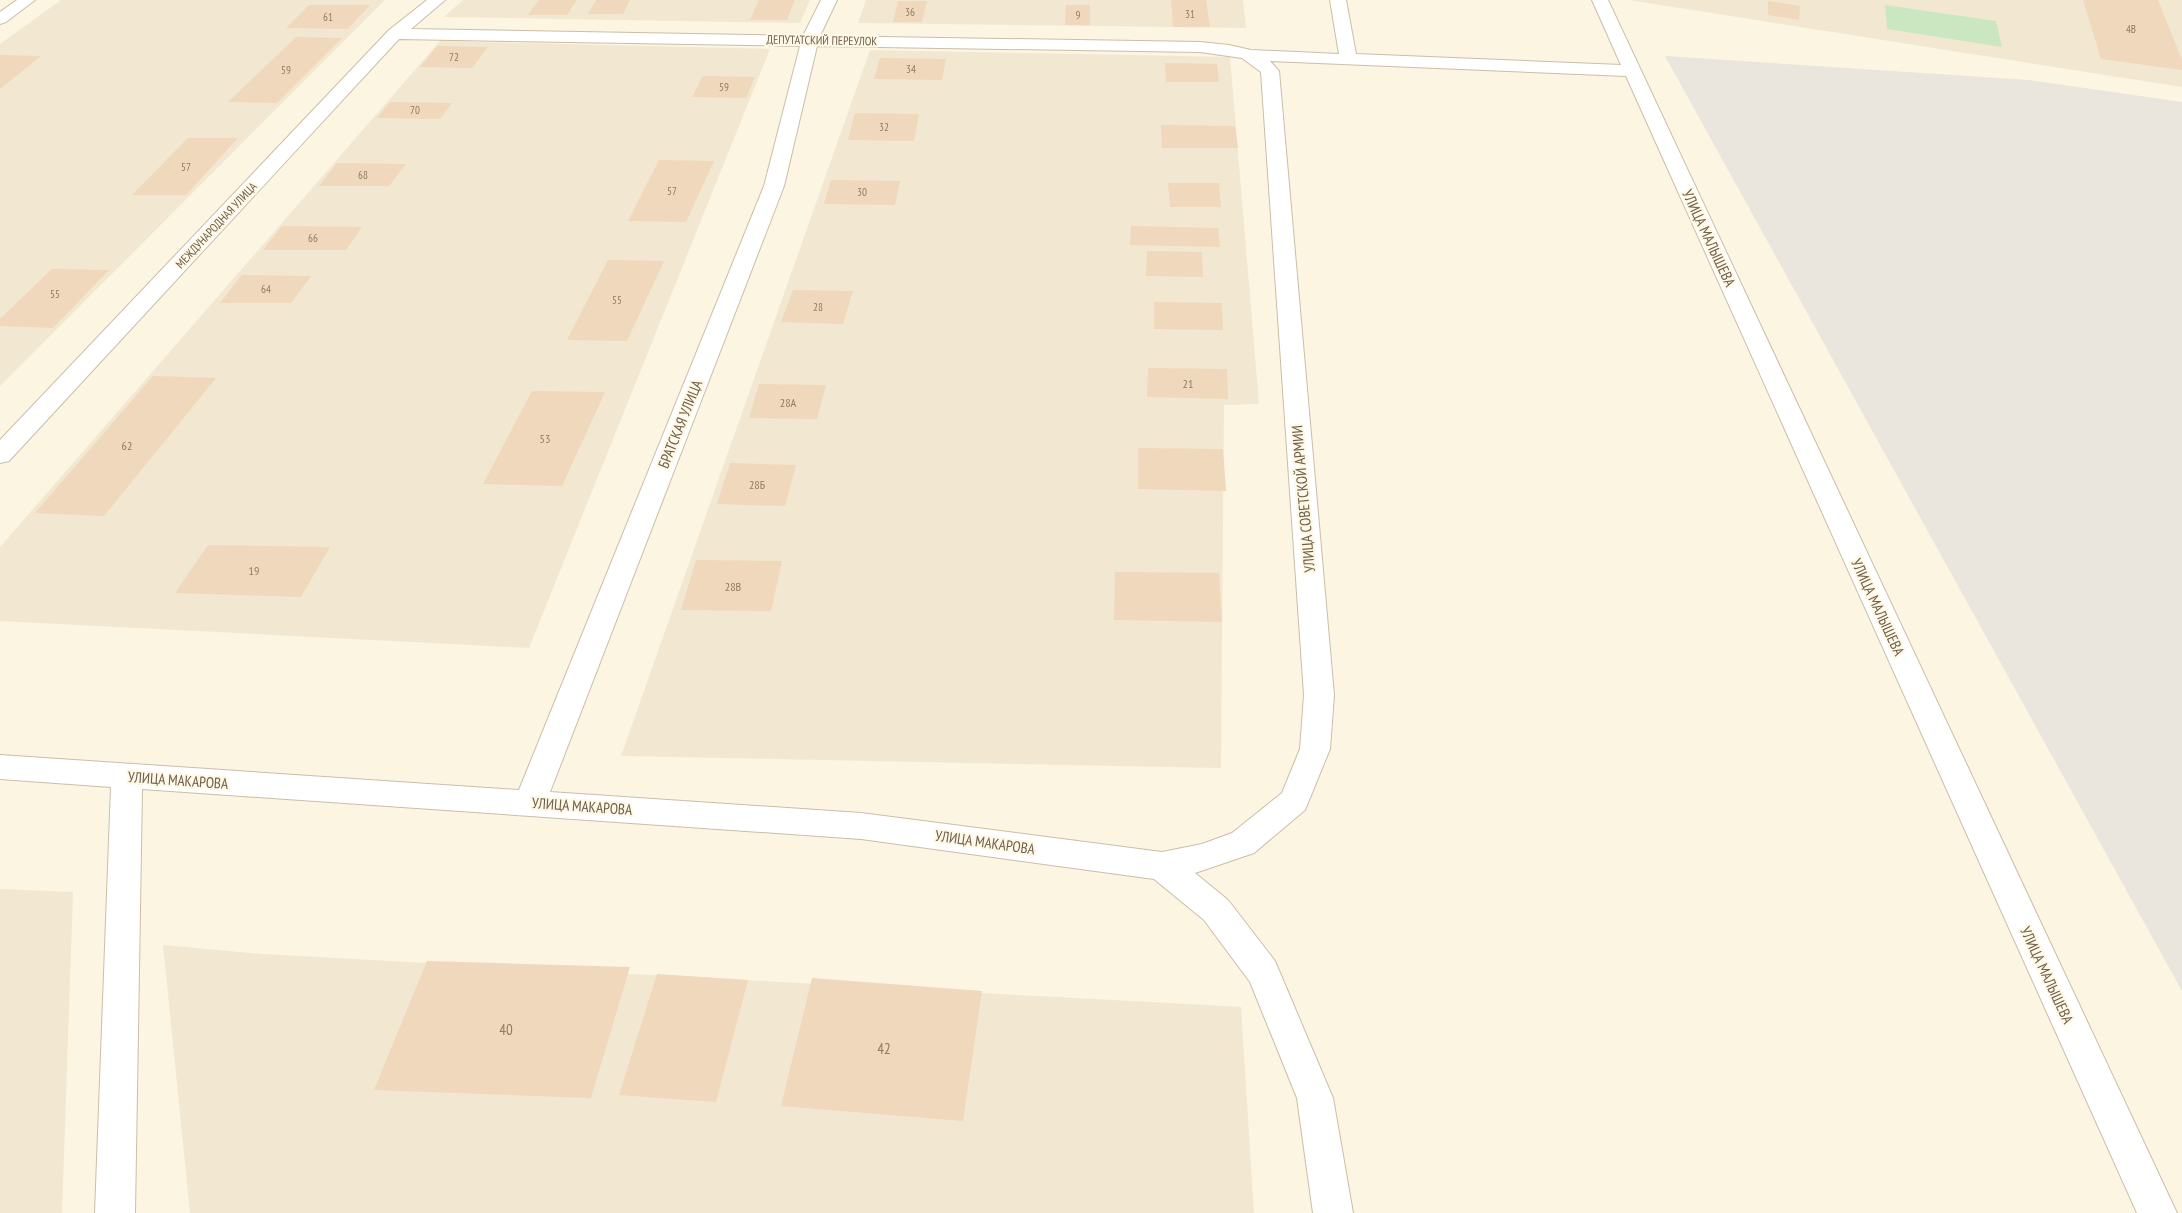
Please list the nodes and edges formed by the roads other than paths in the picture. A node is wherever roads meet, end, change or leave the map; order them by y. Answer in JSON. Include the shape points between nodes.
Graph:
{"nodes":[{"id":1,"x":26,"y":0,"type":"edge"},
{"id":2,"x":437,"y":0,"type":"edge"},
{"id":3,"x":829,"y":0,"type":"edge"},
{"id":4,"x":1338,"y":0,"type":"edge"},
{"id":5,"x":1600,"y":0,"type":"edge"},
{"id":6,"x":0,"y":19,"type":"edge"},
{"id":7,"x":395,"y":34,"type":"junction"},
{"id":8,"x":810,"y":39,"type":"junction"},
{"id":9,"x":1249,"y":55,"type":"junction"},
{"id":10,"x":1348,"y":59,"type":"junction"},
{"id":11,"x":1632,"y":71,"type":"junction"},
{"id":12,"x":0,"y":455,"type":"edge"},
{"id":13,"x":0,"y":767,"type":"edge"},
{"id":14,"x":127,"y":777,"type":"junction"},
{"id":15,"x":530,"y":802,"type":"junction"},
{"id":16,"x":1162,"y":866,"type":"junction"},
{"id":17,"x":114,"y":1213,"type":"edge"},
{"id":18,"x":1333,"y":1213,"type":"edge"},
{"id":19,"x":2157,"y":1213,"type":"edge"}],
"edges":[{"from":1,"to":6,"type":"street"},
{"from":2,"to":7,"type":"street","name":"МЕЖДУНАРОДНАЯ УЛИЦА"},
{"from":3,"to":8,"type":"street","name":"БРАТСКАЯ УЛИЦА"},
{"from":4,"to":10,"type":"street"},
{"from":5,"to":11,"type":"street","name":"УЛИЦА МАЛЫШЕВА"},
{"from":7,"to":8,"type":"street","name":"ДЕПУТАТСКИЙ ПЕРЕУЛОК"},
{"from":7,"to":12,"type":"street","name":"МЕЖДУНАРОДНАЯ УЛИЦА"},
{"from":8,"to":9,"type":"street","name":"ДЕПУТАТСКИЙ ПЕРЕУЛОК","via":[[1200,47]]},
{"from":8,"to":15,"type":"street","name":"БРАТСКАЯ УЛИЦА","via":[[774,186]]},
{"from":9,"to":10,"type":"street"},
{"from":9,"to":16,"type":"street","name":"УЛИЦА СОВЕТСКОЙ АРМИИ","via":[[1264,63],[1270,71],[1319,695],[1315,749],[1294,801],[1243,842],[1202,858]]},
{"from":10,"to":11,"type":"street"},
{"from":11,"to":19,"type":"street","name":"УЛИЦА МАЛЫШЕВА"},
{"from":13,"to":14,"type":"street","name":"УЛИЦА МАКАРОВА"},
{"from":14,"to":15,"type":"street","name":"УЛИЦА МАКАРОВА"},
{"from":14,"to":17,"type":"street"},
{"from":15,"to":16,"type":"street","name":"УЛИЦА МАКАРОВА","via":[[861,826]]},
{"from":16,"to":18,"type":"street","via":[[1216,910],[1263,972],[1315,1098]]}]}
